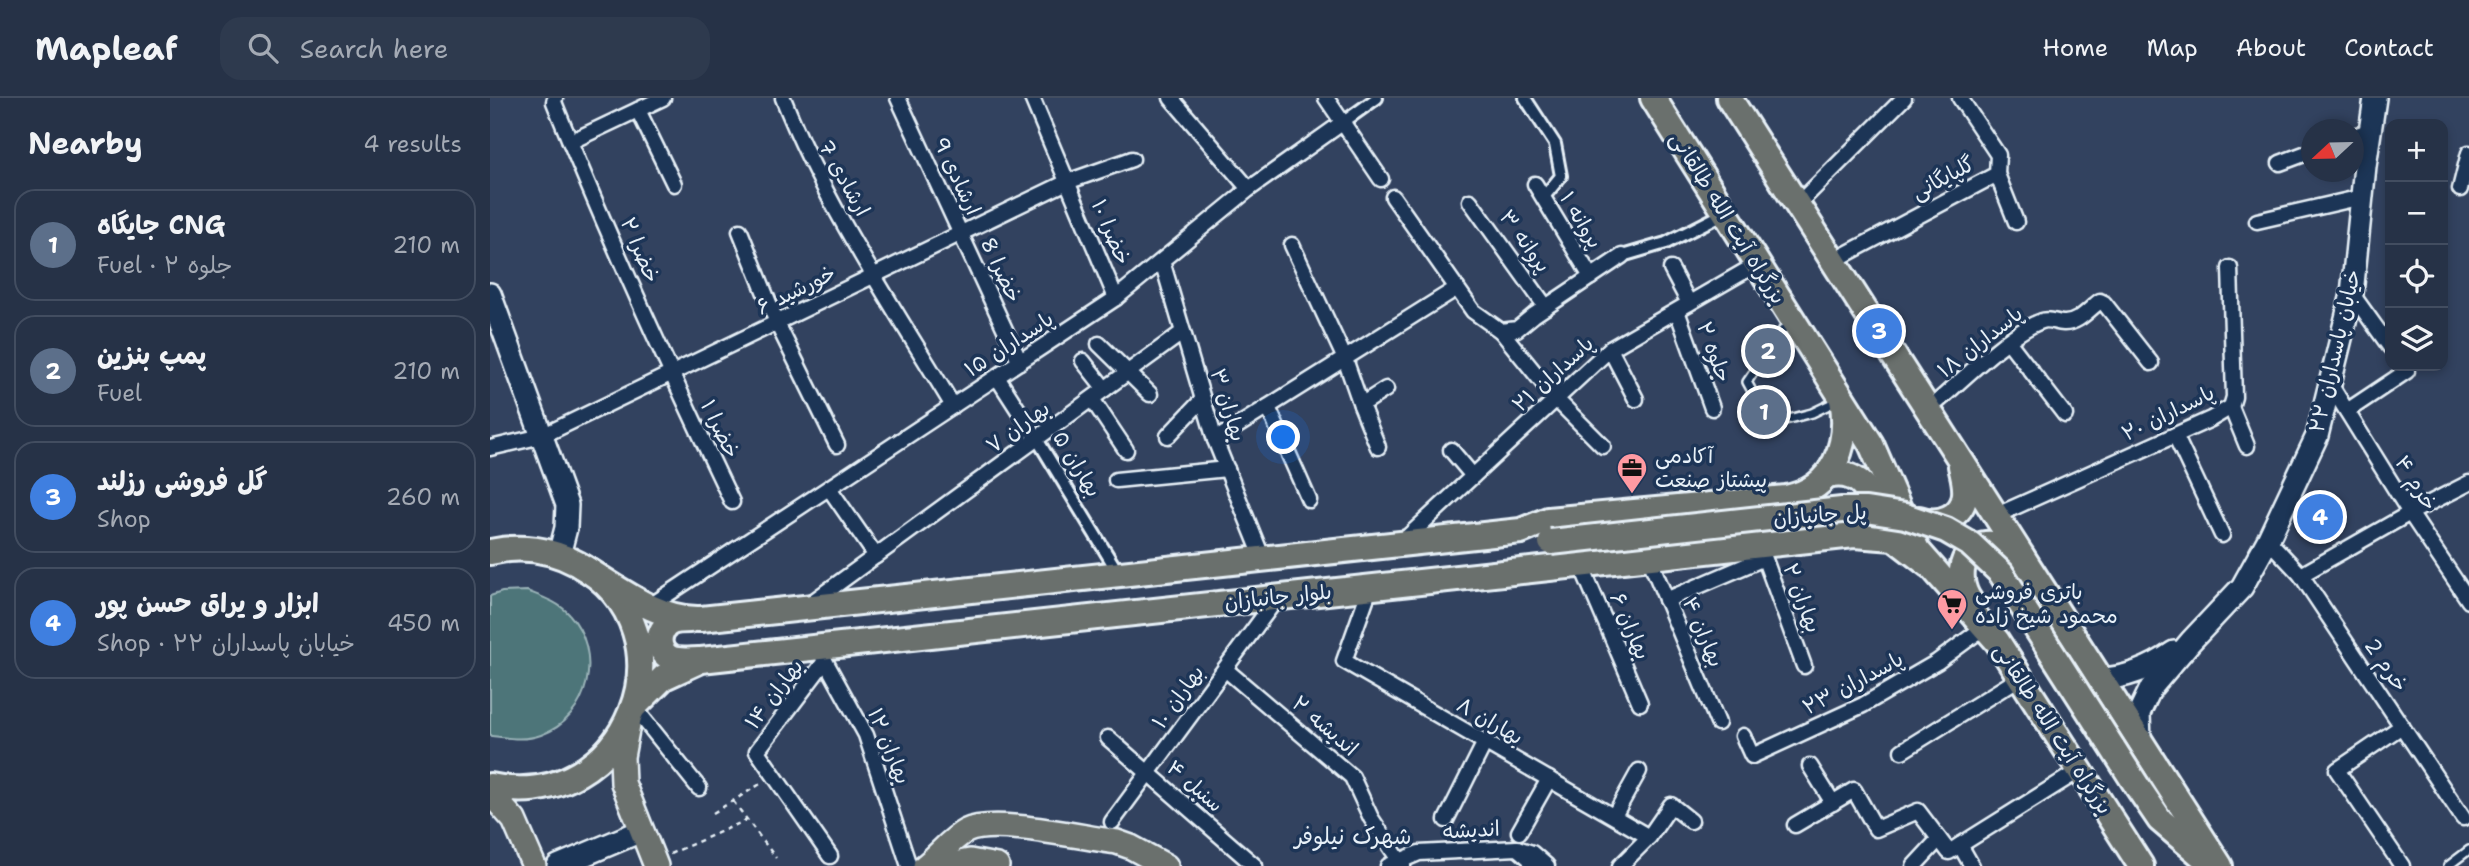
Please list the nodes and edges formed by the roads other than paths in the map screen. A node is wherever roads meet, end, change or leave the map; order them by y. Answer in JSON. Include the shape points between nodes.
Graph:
{"nodes":[{"id":1,"x":555,"y":98,"type":"edge"},
{"id":2,"x":663,"y":98,"type":"edge"},
{"id":3,"x":783,"y":98,"type":"edge"},
{"id":4,"x":898,"y":98,"type":"edge"},
{"id":5,"x":1032,"y":98,"type":"edge"},
{"id":6,"x":1171,"y":98,"type":"edge"},
{"id":7,"x":1326,"y":98,"type":"edge"},
{"id":8,"x":1377,"y":98,"type":"edge"},
{"id":9,"x":1525,"y":98,"type":"edge"},
{"id":10,"x":1653,"y":98,"type":"edge"},
{"id":11,"x":1729,"y":98,"type":"edge"},
{"id":12,"x":1905,"y":98,"type":"edge"},
{"id":13,"x":1960,"y":98,"type":"edge"},
{"id":14,"x":638,"y":110,"type":"junction"},
{"id":15,"x":2371,"y":114,"type":"edge"},
{"id":16,"x":1342,"y":123,"type":"junction"},
{"id":17,"x":570,"y":142,"type":"junction"},
{"id":18,"x":2469,"y":153,"type":"edge"},
{"id":19,"x":2301,"y":156,"type":"edge"},
{"id":20,"x":1132,"y":159,"type":"dead end"},
{"id":21,"x":2280,"y":163,"type":"dead end"},
{"id":22,"x":1997,"y":174,"type":"junction"},
{"id":23,"x":1381,"y":179,"type":"dead end"},
{"id":24,"x":1067,"y":182,"type":"junction"},
{"id":25,"x":674,"y":184,"type":"dead end"},
{"id":26,"x":1535,"y":184,"type":"dead end"},
{"id":27,"x":2460,"y":189,"type":"dead end"},
{"id":28,"x":1250,"y":190,"type":"junction"},
{"id":29,"x":1393,"y":197,"type":"dead end"},
{"id":30,"x":2362,"y":197,"type":"junction"},
{"id":31,"x":1543,"y":198,"type":"junction"},
{"id":32,"x":1470,"y":201,"type":"dead end"},
{"id":33,"x":1797,"y":205,"type":"junction"},
{"id":34,"x":1725,"y":213,"type":"junction"},
{"id":35,"x":2257,"y":221,"type":"dead end"},
{"id":36,"x":2016,"y":222,"type":"dead end"},
{"id":37,"x":740,"y":231,"type":"dead end"},
{"id":38,"x":961,"y":234,"type":"junction"},
{"id":39,"x":1292,"y":246,"type":"dead end"},
{"id":40,"x":1622,"y":256,"type":"joint"},
{"id":41,"x":1162,"y":261,"type":"junction"},
{"id":42,"x":1833,"y":261,"type":"junction"},
{"id":43,"x":1757,"y":264,"type":"junction"},
{"id":44,"x":2230,"y":268,"type":"dead end"},
{"id":45,"x":1671,"y":269,"type":"dead end"},
{"id":46,"x":874,"y":276,"type":"junction"},
{"id":47,"x":1591,"y":277,"type":"junction"},
{"id":48,"x":1457,"y":288,"type":"junction"},
{"id":49,"x":490,"y":294,"type":"edge"},
{"id":50,"x":2352,"y":294,"type":"junction"},
{"id":51,"x":1116,"y":298,"type":"junction"},
{"id":52,"x":1546,"y":307,"type":"junction"},
{"id":53,"x":1683,"y":307,"type":"junction"},
{"id":54,"x":1791,"y":318,"type":"junction"},
{"id":55,"x":777,"y":323,"type":"junction"},
{"id":56,"x":1500,"y":331,"type":"junction"},
{"id":57,"x":1184,"y":332,"type":"junction"},
{"id":58,"x":498,"y":340,"type":"edge"},
{"id":59,"x":2008,"y":341,"type":"junction"},
{"id":60,"x":2385,"y":341,"type":"edge"},
{"id":61,"x":1099,"y":344,"type":"dead end"},
{"id":62,"x":1610,"y":349,"type":"junction"},
{"id":63,"x":1345,"y":359,"type":"junction"},
{"id":64,"x":1083,"y":361,"type":"dead end"},
{"id":65,"x":1020,"y":362,"type":"junction"},
{"id":66,"x":2151,"y":363,"type":"dead end"},
{"id":67,"x":2407,"y":371,"type":"edge"},
{"id":68,"x":1128,"y":372,"type":"junction"},
{"id":69,"x":671,"y":374,"type":"junction"},
{"id":70,"x":997,"y":377,"type":"junction"},
{"id":71,"x":2330,"y":384,"type":"junction"},
{"id":72,"x":1105,"y":389,"type":"junction"},
{"id":73,"x":1386,"y":389,"type":"dead end"},
{"id":74,"x":1150,"y":394,"type":"dead end"},
{"id":75,"x":1092,"y":399,"type":"junction"},
{"id":76,"x":1203,"y":399,"type":"junction"},
{"id":77,"x":1556,"y":399,"type":"junction"},
{"id":78,"x":1636,"y":399,"type":"dead end"},
{"id":79,"x":1842,"y":399,"type":"junction"},
{"id":80,"x":1362,"y":405,"type":"junction"},
{"id":81,"x":953,"y":406,"type":"junction"},
{"id":82,"x":1268,"y":407,"type":"junction"},
{"id":83,"x":1926,"y":407,"type":"junction"},
{"id":84,"x":2231,"y":407,"type":"junction"},
{"id":85,"x":1712,"y":408,"type":"dead end"},
{"id":86,"x":2347,"y":411,"type":"junction"},
{"id":87,"x":2065,"y":415,"type":"dead end"},
{"id":88,"x":2175,"y":435,"type":"junction"},
{"id":89,"x":542,"y":436,"type":"junction"},
{"id":90,"x":1167,"y":436,"type":"dead end"},
{"id":91,"x":1037,"y":439,"type":"junction"},
{"id":92,"x":1215,"y":440,"type":"junction"},
{"id":93,"x":837,"y":445,"type":"dead end"},
{"id":94,"x":1603,"y":446,"type":"dead end"},
{"id":95,"x":2247,"y":446,"type":"dead end"},
{"id":96,"x":1378,"y":447,"type":"dead end"},
{"id":97,"x":490,"y":448,"type":"edge"},
{"id":98,"x":1126,"y":450,"type":"dead end"},
{"id":99,"x":1451,"y":450,"type":"dead end"},
{"id":100,"x":1875,"y":452,"type":"junction"},
{"id":101,"x":1959,"y":459,"type":"junction"},
{"id":102,"x":1227,"y":469,"type":"junction"},
{"id":103,"x":1473,"y":476,"type":"junction"},
{"id":104,"x":1828,"y":476,"type":"junction"},
{"id":105,"x":1116,"y":480,"type":"dead end"},
{"id":106,"x":2469,"y":483,"type":"edge"},
{"id":107,"x":829,"y":488,"type":"junction"},
{"id":108,"x":1309,"y":500,"type":"dead end"},
{"id":109,"x":732,"y":502,"type":"dead end"},
{"id":110,"x":2410,"y":513,"type":"junction"},
{"id":111,"x":1997,"y":515,"type":"junction"},
{"id":112,"x":1521,"y":531,"type":"junction"},
{"id":113,"x":1854,"y":535,"type":"junction"},
{"id":114,"x":2222,"y":535,"type":"dead end"},
{"id":115,"x":2269,"y":540,"type":"junction"},
{"id":116,"x":1551,"y":542,"type":"joint"},
{"id":117,"x":1399,"y":544,"type":"junction"},
{"id":118,"x":490,"y":552,"type":"edge"},
{"id":119,"x":1762,"y":552,"type":"junction"},
{"id":120,"x":876,"y":556,"type":"junction"},
{"id":121,"x":1649,"y":558,"type":"junction"},
{"id":122,"x":1263,"y":559,"type":"junction"},
{"id":123,"x":570,"y":560,"type":"junction"},
{"id":124,"x":2024,"y":560,"type":"junction"},
{"id":125,"x":1581,"y":565,"type":"junction"},
{"id":126,"x":1929,"y":565,"type":"junction"},
{"id":127,"x":1119,"y":575,"type":"junction"},
{"id":128,"x":2301,"y":575,"type":"junction"},
{"id":129,"x":1370,"y":587,"type":"junction"},
{"id":130,"x":1278,"y":598,"type":"junction"},
{"id":131,"x":1667,"y":600,"type":"junction"},
{"id":132,"x":2469,"y":601,"type":"edge"},
{"id":133,"x":650,"y":606,"type":"junction"},
{"id":134,"x":805,"y":608,"type":"junction"},
{"id":135,"x":701,"y":619,"type":"junction"},
{"id":136,"x":1992,"y":634,"type":"junction"},
{"id":137,"x":2191,"y":641,"type":"junction"},
{"id":138,"x":821,"y":654,"type":"junction"},
{"id":139,"x":701,"y":660,"type":"junction"},
{"id":140,"x":1804,"y":666,"type":"dead end"},
{"id":141,"x":1225,"y":669,"type":"junction"},
{"id":142,"x":2021,"y":677,"type":"junction"},
{"id":143,"x":2100,"y":679,"type":"junction"},
{"id":144,"x":1640,"y":703,"type":"dead end"},
{"id":145,"x":632,"y":712,"type":"junction"},
{"id":146,"x":1718,"y":723,"type":"dead end"},
{"id":147,"x":2402,"y":726,"type":"junction"},
{"id":148,"x":1743,"y":736,"type":"dead end"},
{"id":149,"x":1108,"y":738,"type":"dead end"},
{"id":150,"x":2140,"y":741,"type":"junction"},
{"id":151,"x":1485,"y":742,"type":"junction"},
{"id":152,"x":1902,"y":751,"type":"dead end"},
{"id":153,"x":1810,"y":766,"type":"dead end"},
{"id":154,"x":2080,"y":770,"type":"junction"},
{"id":155,"x":1639,"y":771,"type":"dead end"},
{"id":156,"x":1148,"y":773,"type":"junction"},
{"id":157,"x":1549,"y":779,"type":"junction"},
{"id":158,"x":490,"y":786,"type":"edge"},
{"id":159,"x":699,"y":788,"type":"dead end"},
{"id":160,"x":490,"y":793,"type":"edge"},
{"id":161,"x":1833,"y":803,"type":"junction"},
{"id":162,"x":1614,"y":816,"type":"junction"},
{"id":163,"x":2463,"y":818,"type":"dead end"},
{"id":164,"x":1446,"y":820,"type":"dead end"},
{"id":165,"x":1691,"y":821,"type":"dead end"},
{"id":166,"x":1112,"y":822,"type":"dead end"},
{"id":167,"x":1795,"y":825,"type":"dead end"},
{"id":168,"x":641,"y":831,"type":"junction"},
{"id":169,"x":1519,"y":832,"type":"dead end"},
{"id":170,"x":1649,"y":837,"type":"junction"},
{"id":171,"x":1939,"y":839,"type":"junction"},
{"id":172,"x":1960,"y":845,"type":"junction"},
{"id":173,"x":2469,"y":850,"type":"edge"},
{"id":174,"x":830,"y":856,"type":"dead end"},
{"id":175,"x":661,"y":861,"type":"edge"},
{"id":176,"x":1398,"y":864,"type":"edge"},
{"id":177,"x":1539,"y":864,"type":"edge"},
{"id":178,"x":534,"y":866,"type":"edge"},
{"id":179,"x":558,"y":866,"type":"edge"},
{"id":180,"x":909,"y":866,"type":"edge"},
{"id":181,"x":925,"y":866,"type":"edge"},
{"id":182,"x":942,"y":866,"type":"edge"},
{"id":183,"x":998,"y":866,"type":"edge"},
{"id":184,"x":1166,"y":866,"type":"edge"},
{"id":185,"x":1255,"y":866,"type":"edge"},
{"id":186,"x":1620,"y":866,"type":"edge"},
{"id":187,"x":1914,"y":866,"type":"edge"},
{"id":188,"x":1972,"y":866,"type":"edge"},
{"id":189,"x":2141,"y":866,"type":"edge"},
{"id":190,"x":2214,"y":866,"type":"edge"},
{"id":191,"x":2220,"y":866,"type":"edge"},
{"id":192,"x":2402,"y":866,"type":"edge"},
{"id":193,"x":2448,"y":866,"type":"edge"}],
"edges":[{"from":1,"to":17,"type":"street","name":"خضرا ۲"},
{"from":2,"to":14,"type":"street"},
{"from":3,"to":46,"type":"street","name":"ارشادی 7","via":[[803,148]]},
{"from":4,"to":38,"type":"street","name":"ارشادی 9"},
{"from":5,"to":24,"type":"street","name":"خضرا ۱۰"},
{"from":6,"to":28,"type":"street"},
{"from":7,"to":16,"type":"street"},
{"from":8,"to":16,"type":"street","name":"پاسداران ۱۵"},
{"from":9,"to":31,"type":"street","via":[[1555,144],[1561,176]]},
{"from":10,"to":34,"type":"highway","name":"بزرگراه آیت الله طالقانی"},
{"from":11,"to":33,"type":"highway"},
{"from":12,"to":33,"type":"street"},
{"from":13,"to":22,"type":"street","name":"گلپایگانی","via":[[1998,155]]},
{"from":14,"to":17,"type":"street"},
{"from":14,"to":25,"type":"street"},
{"from":15,"to":30,"type":"main road","name":"خیابان پاسداران ۲۲"},
{"from":16,"to":23,"type":"street"},
{"from":16,"to":28,"type":"street","name":"پاسداران ۱۵"},
{"from":17,"to":69,"type":"street","name":"خضرا ۲"},
{"from":18,"to":27,"type":"street"},
{"from":19,"to":21,"type":"street"},
{"from":20,"to":24,"type":"street","name":"خورشید ۶"},
{"from":22,"to":36,"type":"street"},
{"from":22,"to":42,"type":"street","name":"گلپایگانی"},
{"from":24,"to":38,"type":"street","name":"خورشید ۶"},
{"from":24,"to":51,"type":"street","name":"خضرا ۱۰"},
{"from":26,"to":31,"type":"street","name":"پروانه ۱"},
{"from":28,"to":41,"type":"street","name":"پاسداران ۱۵"},
{"from":29,"to":48,"type":"street"},
{"from":30,"to":35,"type":"street"},
{"from":30,"to":50,"type":"main road","name":"خیابان پاسداران ۲۲"},
{"from":31,"to":47,"type":"street","name":"پروانه ۱"},
{"from":32,"to":52,"type":"street","name":"پروانه ۳"},
{"from":33,"to":42,"type":"highway"},
{"from":34,"to":40,"type":"street","via":[[1666,243]]},
{"from":34,"to":43,"type":"highway","name":"بزرگراه آیت الله طالقانی"},
{"from":37,"to":55,"type":"street"},
{"from":38,"to":46,"type":"street","name":"خورشید ۶"},
{"from":38,"to":65,"type":"street","name":"خضرا 8"},
{"from":39,"to":63,"type":"street"},
{"from":40,"to":47,"type":"street"},
{"from":41,"to":51,"type":"street","name":"پاسداران ۱۵"},
{"from":41,"to":57,"type":"street","name":"بهاران ۳"},
{"from":42,"to":83,"type":"highway"},
{"from":43,"to":53,"type":"street","name":"پاسداران ۲۱"},
{"from":43,"to":54,"type":"highway","name":"بزرگراه آیت الله طالقانی"},
{"from":44,"to":84,"type":"street","name":"پاسداران ۲۰"},
{"from":45,"to":53,"type":"street","name":"جلوه ۲"},
{"from":46,"to":55,"type":"street","name":"خورشید ۶"},
{"from":46,"to":81,"type":"street","name":"ارشادی 7"},
{"from":47,"to":52,"type":"street"},
{"from":48,"to":56,"type":"street","via":[[1474,312]]},
{"from":48,"to":63,"type":"street"},
{"from":49,"to":58,"type":"main road"},
{"from":50,"to":60,"type":"street"},
{"from":50,"to":71,"type":"main road","name":"خیابان پاسداران ۲۲"},
{"from":51,"to":65,"type":"street","name":"پاسداران ۱۵"},
{"from":52,"to":56,"type":"street","via":[[1517,329]]},
{"from":53,"to":62,"type":"street","name":"پاسداران ۲۱"},
{"from":53,"to":85,"type":"street","name":"جلوه ۲"},
{"from":54,"to":79,"type":"highway","name":"بزرگراه آیت الله طالقانی"},
{"from":54,"to":79,"type":"lane","via":[[1747,382],[1770,424]]},
{"from":55,"to":69,"type":"street","name":"خورشید ۶"},
{"from":55,"to":93,"type":"street"},
{"from":56,"to":77,"type":"street"},
{"from":57,"to":68,"type":"street","name":"بهاران ۷"},
{"from":57,"to":76,"type":"street","name":"بهاران ۳"},
{"from":58,"to":89,"type":"main road"},
{"from":59,"to":66,"type":"street","name":"پاسداران ۱۸","via":[[2041,321],[2070,323],[2100,301]]},
{"from":59,"to":83,"type":"street","name":"پاسداران ۱۸"},
{"from":59,"to":87,"type":"street"},
{"from":61,"to":68,"type":"street"},
{"from":62,"to":77,"type":"street","name":"پاسداران ۲۱"},
{"from":62,"to":78,"type":"street"},
{"from":63,"to":80,"type":"street"},
{"from":63,"to":82,"type":"street"},
{"from":64,"to":72,"type":"street"},
{"from":65,"to":70,"type":"street","name":"پاسداران ۱۵"},
{"from":67,"to":86,"type":"street"},
{"from":68,"to":72,"type":"street","name":"بهاران ۷"},
{"from":68,"to":74,"type":"street"},
{"from":69,"to":89,"type":"street","name":"خورشید ۶"},
{"from":69,"to":109,"type":"street","name":"خضرا ۱"},
{"from":70,"to":81,"type":"street","name":"پاسداران ۱۵"},
{"from":70,"to":91,"type":"street","name":"بهاران ۵"},
{"from":71,"to":86,"type":"street","name":"خرم ۴"},
{"from":71,"to":115,"type":"main road","name":"خیابان پاسداران ۲۲","via":[[2318,436]]},
{"from":72,"to":75,"type":"street","name":"بهاران ۷"},
{"from":73,"to":80,"type":"street"},
{"from":75,"to":91,"type":"street","name":"بهاران ۷"},
{"from":75,"to":98,"type":"street"},
{"from":76,"to":90,"type":"street"},
{"from":76,"to":92,"type":"street","name":"بهاران ۳"},
{"from":77,"to":94,"type":"street"},
{"from":77,"to":103,"type":"street","name":"پاسداران ۲۱"},
{"from":79,"to":100,"type":"highway","name":"بزرگراه آیت الله طالقانی"},
{"from":79,"to":104,"type":"highway","via":[[1842,448]]},
{"from":80,"to":96,"type":"street"},
{"from":81,"to":107,"type":"street","name":"پاسداران ۱۵"},
{"from":82,"to":92,"type":"street"},
{"from":82,"to":108,"type":"street"},
{"from":83,"to":101,"type":"highway"},
{"from":84,"to":88,"type":"street","name":"پاسداران ۲۰"},
{"from":84,"to":95,"type":"street"},
{"from":86,"to":110,"type":"street","name":"خرم ۴"},
{"from":88,"to":111,"type":"street","name":"پاسداران ۲۰"},
{"from":88,"to":114,"type":"street"},
{"from":89,"to":97,"type":"street","name":"خورشید ۶"},
{"from":89,"to":123,"type":"main road","via":[[567,505]]},
{"from":91,"to":120,"type":"street","name":"بهاران ۷"},
{"from":91,"to":127,"type":"street","name":"بهاران ۵"},
{"from":92,"to":102,"type":"street","name":"بهاران ۳"},
{"from":99,"to":103,"type":"street"},
{"from":100,"to":101,"type":"highway","via":[[1906,508],[1928,522],[1948,519],[1962,505],[1965,486]]},
{"from":100,"to":126,"type":"highway","name":"بزرگراه آیت الله طالقانی","via":[[1917,550]]},
{"from":101,"to":111,"type":"highway"},
{"from":102,"to":105,"type":"street"},
{"from":102,"to":122,"type":"street","name":"بهاران ۳"},
{"from":103,"to":117,"type":"street","name":"پاسداران ۲۱"},
{"from":104,"to":112,"type":"highway","name":"بلوار جانبازان","via":[[1793,497],[1548,520]]},
{"from":104,"to":113,"type":"highway","via":[[1854,477],[1870,495],[1870,518]]},
{"from":106,"to":110,"type":"street"},
{"from":107,"to":120,"type":"street"},
{"from":107,"to":133,"type":"street","name":"پاسداران ۱۵"},
{"from":110,"to":128,"type":"street"},
{"from":110,"to":132,"type":"street","name":"خرم ۴"},
{"from":111,"to":124,"type":"highway"},
{"from":112,"to":116,"type":"main road","name":"بلوار جانبازان"},
{"from":112,"to":117,"type":"highway","name":"بلوار جانبازان"},
{"from":113,"to":119,"type":"highway","name":"بلوار جانبازان"},
{"from":113,"to":126,"type":"highway","name":"بلوار جانبازان","via":[[1894,538]]},
{"from":115,"to":128,"type":"street","name":"خرم 2"},
{"from":115,"to":137,"type":"main road","name":"خیابان پاسداران ۲۲","via":[[2242,587]]},
{"from":116,"to":190,"type":"highway","name":"پل جانبازان","bridge":true,"via":[[1842,510],[1897,514],[1933,525],[1970,544],[2001,573],[2160,820]]},
{"from":117,"to":122,"type":"highway","name":"بلوار جانبازان"},
{"from":118,"to":123,"type":"highway","via":[[523,548]]},
{"from":119,"to":121,"type":"highway","name":"بلوار جانبازان"},
{"from":119,"to":131,"type":"street"},
{"from":119,"to":140,"type":"street","name":"بهاران ۲"},
{"from":120,"to":134,"type":"street","name":"بهاران ۷"},
{"from":121,"to":125,"type":"highway","name":"بلوار جانبازان"},
{"from":121,"to":131,"type":"street","name":"بهاران ۴"},
{"from":122,"to":127,"type":"highway","name":"بلوار جانبازان"},
{"from":123,"to":133,"type":"highway","name":"بلوار جانبازان"},
{"from":123,"to":145,"type":"highway","via":[[609,589],[632,626],[640,663]]},
{"from":124,"to":136,"type":"highway","via":[[2009,548],[1986,544],[1971,552],[1962,565],[1962,588]]},
{"from":124,"to":143,"type":"highway"},
{"from":125,"to":129,"type":"highway","name":"بلوار جانبازان"},
{"from":125,"to":144,"type":"street","name":"بهاران ۶"},
{"from":126,"to":136,"type":"highway","name":"بزرگراه آیت الله طالقانی"},
{"from":127,"to":134,"type":"highway","name":"بلوار جانبازان"},
{"from":128,"to":147,"type":"street","name":"خرم 2"},
{"from":129,"to":130,"type":"highway","name":"بلوار جانبازان"},
{"from":129,"to":151,"type":"street","name":"بهاران ۸","via":[[1344,661]]},
{"from":130,"to":138,"type":"highway","name":"بلوار جانبازان"},
{"from":130,"to":141,"type":"street","name":"بهاران ۱۰"},
{"from":131,"to":146,"type":"street","name":"بهاران ۴"},
{"from":133,"to":135,"type":"highway","name":"بلوار جانبازان","via":[[669,615]]},
{"from":134,"to":135,"type":"highway","name":"بلوار جانبازان"},
{"from":135,"to":139,"type":"highway","via":[[673,621],[663,629],[659,641],[664,653],[675,660]]},
{"from":136,"to":142,"type":"highway","name":"بزرگراه آیت الله طالقانی"},
{"from":136,"to":148,"type":"street","name":"پاسداران ۲۳","via":[[1863,705],[1752,756]]},
{"from":137,"to":143,"type":"main road","name":"خیابان پاسداران ۲۲","via":[[2151,667]]},
{"from":137,"to":150,"type":"main road","name":"خیابان پاسداران ۲۲","via":[[2151,688],[2139,713]]},
{"from":138,"to":139,"type":"highway","name":"بلوار جانبازان"},
{"from":138,"to":174,"type":"street","name":"بهاران ۱۴","via":[[758,751]]},
{"from":138,"to":180,"type":"street","name":"بهاران ۱۲","via":[[866,735]]},
{"from":139,"to":145,"type":"highway","name":"بلوار جانبازان","via":[[664,677]]},
{"from":141,"to":156,"type":"street","name":"بهاران ۱۰"},
{"from":141,"to":176,"type":"street","name":"اندیشه ۲","via":[[1352,777]]},
{"from":142,"to":152,"type":"street"},
{"from":142,"to":154,"type":"highway","name":"بزرگراه آیت الله طالقانی"},
{"from":143,"to":150,"type":"highway"},
{"from":145,"to":158,"type":"highway","via":[[603,756],[573,778],[528,789]]},
{"from":145,"to":159,"type":"street"},
{"from":145,"to":168,"type":"main road","via":[[622,757],[623,783]]},
{"from":147,"to":163,"type":"street","name":"خرم 2"},
{"from":147,"to":192,"type":"street","via":[[2337,770]]},
{"from":149,"to":156,"type":"street","name":"سنبل ۴"},
{"from":150,"to":191,"type":"highway"},
{"from":151,"to":157,"type":"street","name":"بهاران ۸"},
{"from":151,"to":164,"type":"street"},
{"from":153,"to":161,"type":"street"},
{"from":154,"to":172,"type":"street"},
{"from":154,"to":189,"type":"highway","name":"بزرگراه آیت الله طالقانی"},
{"from":155,"to":162,"type":"street"},
{"from":156,"to":166,"type":"street","name":"بهاران ۱۰"},
{"from":156,"to":185,"type":"street","name":"سنبل ۴"},
{"from":157,"to":162,"type":"street","name":"بهاران ۸"},
{"from":157,"to":169,"type":"street"},
{"from":160,"to":178,"type":"main road","via":[[514,820]]},
{"from":161,"to":167,"type":"street"},
{"from":161,"to":171,"type":"street","via":[[1854,790],[1876,829],[1918,811]]},
{"from":162,"to":170,"type":"street","name":"بهاران ۸"},
{"from":165,"to":170,"type":"street","via":[[1671,805]]},
{"from":168,"to":175,"type":"main road"},
{"from":168,"to":179,"type":"main road"},
{"from":170,"to":186,"type":"street"},
{"from":171,"to":172,"type":"street","via":[[1949,852]]},
{"from":171,"to":187,"type":"street"},
{"from":172,"to":188,"type":"street"},
{"from":173,"to":193,"type":"lane"},
{"from":176,"to":177,"type":"street","name":"اندیشه","via":[[1419,853],[1517,849],[1527,850]]},
{"from":181,"to":184,"type":"main road","via":[[967,831],[985,826],[1117,842]]},
{"from":182,"to":183,"type":"main road","via":[[970,861]]}]}
